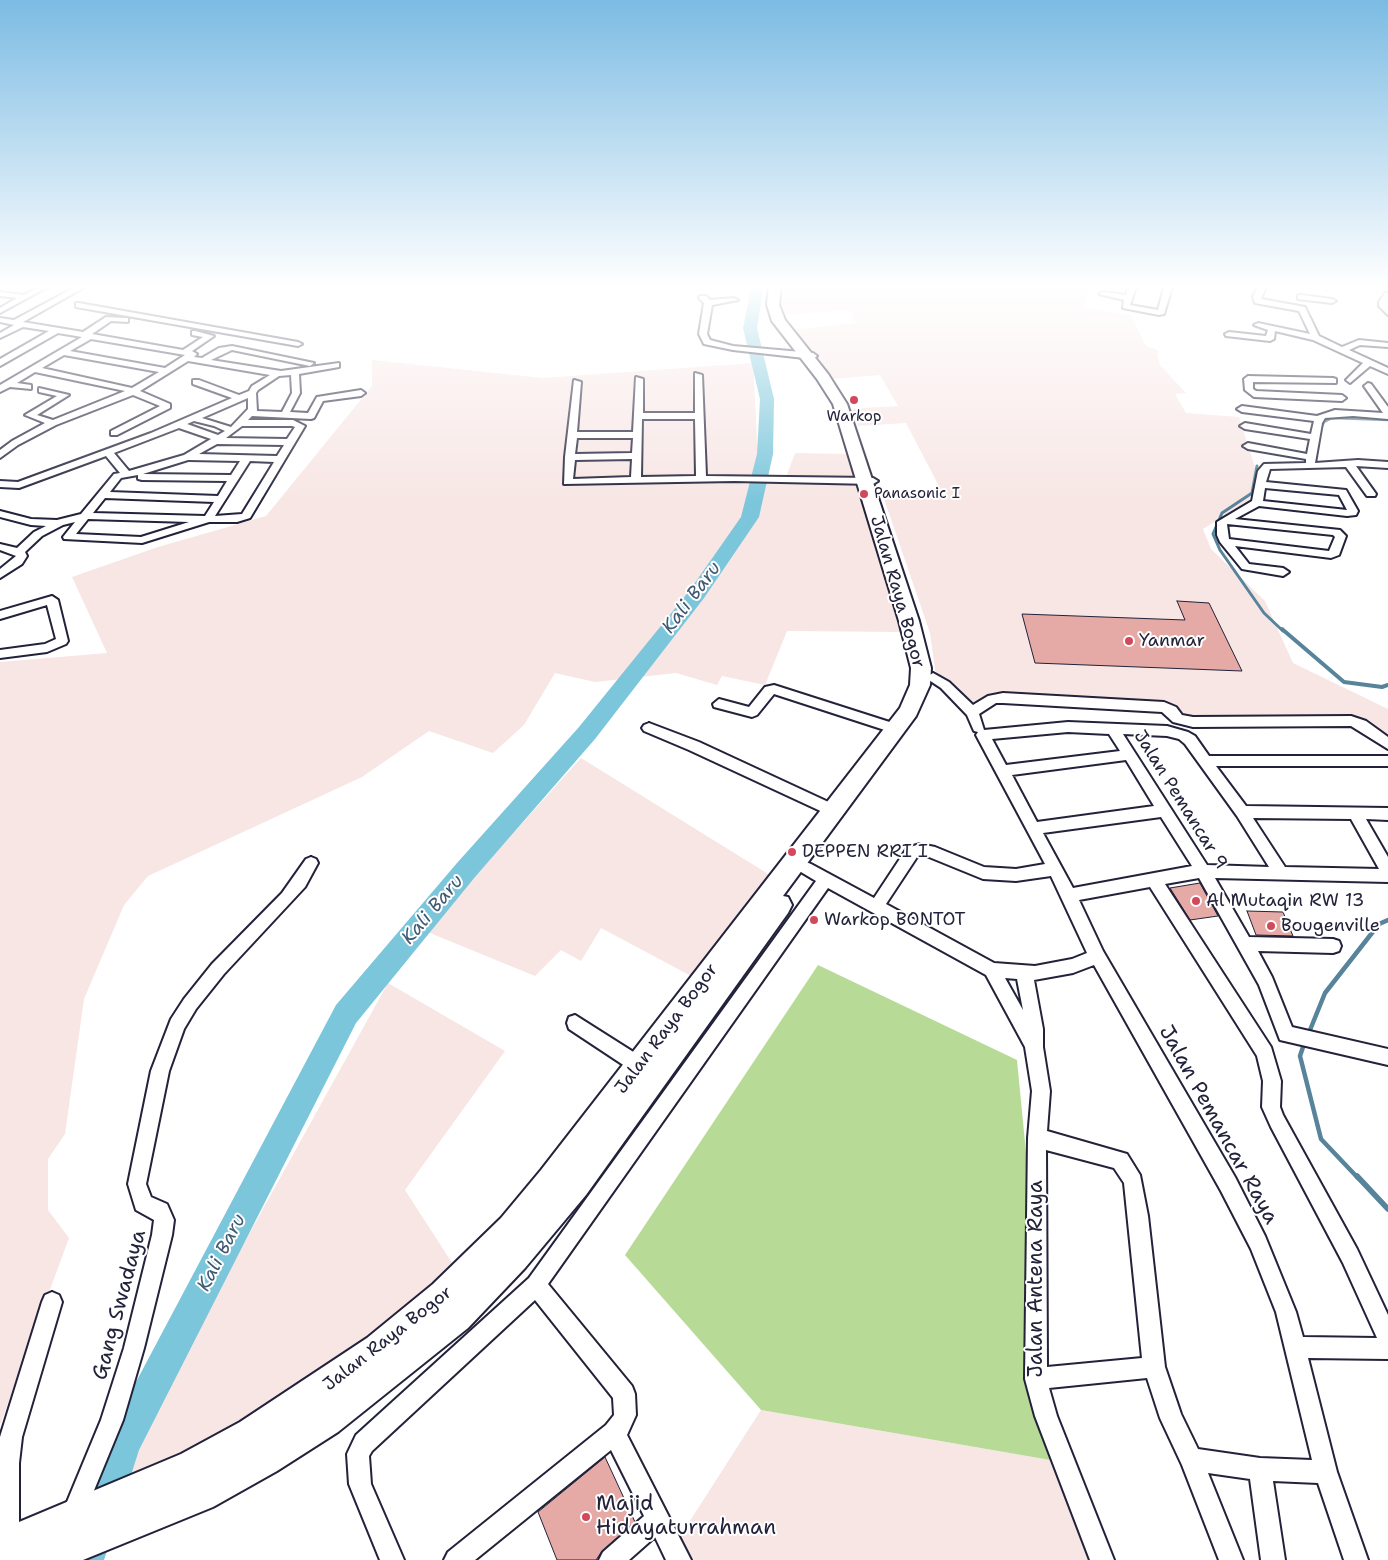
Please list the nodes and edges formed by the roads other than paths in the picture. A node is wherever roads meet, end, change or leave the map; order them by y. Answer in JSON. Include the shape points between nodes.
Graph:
{"nodes":[{"id":1,"x":810,"y":356,"type":"edge"},
{"id":2,"x":53,"y":357,"type":"edge"},
{"id":3,"x":88,"y":357,"type":"edge"},
{"id":4,"x":184,"y":357,"type":"edge"},
{"id":5,"x":191,"y":357,"type":"edge"},
{"id":6,"x":211,"y":357,"type":"edge"},
{"id":7,"x":278,"y":357,"type":"edge"},
{"id":8,"x":1359,"y":357,"type":"edge"},
{"id":9,"x":204,"y":361,"type":"junction"},
{"id":10,"x":1369,"y":362,"type":"junction"},
{"id":11,"x":310,"y":363,"type":"dead end"},
{"id":12,"x":336,"y":365,"type":"dead end"},
{"id":13,"x":34,"y":369,"type":"junction"},
{"id":14,"x":168,"y":371,"type":"junction"},
{"id":15,"x":1388,"y":371,"type":"edge"},
{"id":16,"x":295,"y":373,"type":"junction"},
{"id":17,"x":277,"y":374,"type":"junction"},
{"id":18,"x":698,"y":375,"type":"dead end"},
{"id":19,"x":639,"y":379,"type":"dead end"},
{"id":20,"x":1350,"y":380,"type":"dead end"},
{"id":21,"x":196,"y":382,"type":"dead end"},
{"id":22,"x":577,"y":382,"type":"dead end"},
{"id":23,"x":1368,"y":386,"type":"dead end"},
{"id":24,"x":3,"y":387,"type":"edge"},
{"id":25,"x":28,"y":387,"type":"dead end"},
{"id":26,"x":42,"y":390,"type":"dead end"},
{"id":27,"x":134,"y":391,"type":"junction"},
{"id":28,"x":252,"y":393,"type":"junction"},
{"id":29,"x":361,"y":393,"type":"dead end"},
{"id":30,"x":239,"y":398,"type":"junction"},
{"id":31,"x":1342,"y":398,"type":"junction"},
{"id":32,"x":1242,"y":409,"type":"dead end"},
{"id":33,"x":251,"y":412,"type":"junction"},
{"id":34,"x":1353,"y":413,"type":"junction"},
{"id":35,"x":285,"y":414,"type":"junction"},
{"id":36,"x":1388,"y":415,"type":"edge"},
{"id":37,"x":311,"y":416,"type":"junction"},
{"id":38,"x":325,"y":416,"type":"dead end"},
{"id":39,"x":638,"y":416,"type":"junction"},
{"id":40,"x":698,"y":416,"type":"junction"},
{"id":41,"x":1321,"y":417,"type":"junction"},
{"id":42,"x":192,"y":418,"type":"junction"},
{"id":43,"x":53,"y":423,"type":"junction"},
{"id":44,"x":178,"y":424,"type":"junction"},
{"id":45,"x":1245,"y":426,"type":"dead end"},
{"id":46,"x":236,"y":427,"type":"junction"},
{"id":47,"x":114,"y":433,"type":"dead end"},
{"id":48,"x":572,"y":435,"type":"junction"},
{"id":49,"x":637,"y":435,"type":"junction"},
{"id":50,"x":1314,"y":437,"type":"junction"},
{"id":51,"x":217,"y":440,"type":"junction"},
{"id":52,"x":292,"y":442,"type":"junction"},
{"id":53,"x":1248,"y":446,"type":"dead end"},
{"id":54,"x":108,"y":452,"type":"junction"},
{"id":55,"x":2,"y":453,"type":"edge"},
{"id":56,"x":637,"y":456,"type":"junction"},
{"id":57,"x":187,"y":457,"type":"junction"},
{"id":58,"x":570,"y":457,"type":"junction"},
{"id":59,"x":247,"y":458,"type":"junction"},
{"id":60,"x":281,"y":459,"type":"junction"},
{"id":61,"x":1310,"y":462,"type":"junction"},
{"id":62,"x":1349,"y":464,"type":"junction"},
{"id":63,"x":1388,"y":465,"type":"edge"},
{"id":64,"x":122,"y":475,"type":"junction"},
{"id":65,"x":234,"y":478,"type":"junction"},
{"id":66,"x":701,"y":479,"type":"junction"},
{"id":67,"x":636,"y":480,"type":"junction"},
{"id":68,"x":869,"y":481,"type":"junction"},
{"id":69,"x":0,"y":484,"type":"edge"},
{"id":70,"x":1260,"y":485,"type":"junction"},
{"id":71,"x":1371,"y":494,"type":"dead end"},
{"id":72,"x":102,"y":495,"type":"junction"},
{"id":73,"x":220,"y":499,"type":"junction"},
{"id":74,"x":1256,"y":504,"type":"junction"},
{"id":75,"x":0,"y":514,"type":"edge"},
{"id":76,"x":85,"y":516,"type":"junction"},
{"id":77,"x":170,"y":517,"type":"junction"},
{"id":78,"x":208,"y":519,"type":"junction"},
{"id":79,"x":1224,"y":521,"type":"junction"},
{"id":80,"x":59,"y":523,"type":"junction"},
{"id":81,"x":156,"y":536,"type":"junction"},
{"id":82,"x":1225,"y":542,"type":"junction"},
{"id":83,"x":0,"y":547,"type":"edge"},
{"id":84,"x":19,"y":552,"type":"junction"},
{"id":85,"x":1283,"y":572,"type":"dead end"},
{"id":86,"x":0,"y":574,"type":"edge"},
{"id":87,"x":0,"y":615,"type":"edge"},
{"id":88,"x":0,"y":654,"type":"edge"},
{"id":89,"x":933,"y":677,"type":"junction"},
{"id":90,"x":719,"y":704,"type":"dead end"},
{"id":91,"x":972,"y":712,"type":"junction"},
{"id":92,"x":649,"y":728,"type":"dead end"},
{"id":93,"x":897,"y":729,"type":"junction"},
{"id":94,"x":981,"y":731,"type":"junction"},
{"id":95,"x":1114,"y":731,"type":"junction"},
{"id":96,"x":1388,"y":744,"type":"edge"},
{"id":97,"x":1128,"y":755,"type":"junction"},
{"id":98,"x":1388,"y":760,"type":"edge"},
{"id":99,"x":1205,"y":761,"type":"junction"},
{"id":100,"x":1003,"y":772,"type":"junction"},
{"id":101,"x":832,"y":810,"type":"junction"},
{"id":102,"x":1163,"y":811,"type":"junction"},
{"id":103,"x":1242,"y":812,"type":"junction"},
{"id":104,"x":1388,"y":814,"type":"edge"},
{"id":105,"x":1356,"y":815,"type":"junction"},
{"id":106,"x":1034,"y":828,"type":"junction"},
{"id":107,"x":311,"y":863,"type":"dead end"},
{"id":108,"x":1055,"y":869,"type":"junction"},
{"id":109,"x":808,"y":870,"type":"junction"},
{"id":110,"x":1202,"y":871,"type":"junction"},
{"id":111,"x":1388,"y":871,"type":"edge"},
{"id":112,"x":1281,"y":873,"type":"junction"},
{"id":113,"x":1388,"y":876,"type":"edge"},
{"id":114,"x":1154,"y":880,"type":"junction"},
{"id":115,"x":1069,"y":895,"type":"junction"},
{"id":116,"x":876,"y":906,"type":"junction"},
{"id":117,"x":1245,"y":944,"type":"junction"},
{"id":118,"x":1333,"y":946,"type":"dead end"},
{"id":119,"x":1097,"y":956,"type":"junction"},
{"id":120,"x":992,"y":970,"type":"junction"},
{"id":121,"x":1024,"y":973,"type":"junction"},
{"id":122,"x":575,"y":1023,"type":"dead end"},
{"id":123,"x":1034,"y":1047,"type":"junction"},
{"id":124,"x":1388,"y":1057,"type":"edge"},
{"id":125,"x":640,"y":1066,"type":"junction"},
{"id":126,"x":1037,"y":1138,"type":"junction"},
{"id":127,"x":536,"y":1285,"type":"junction"},
{"id":128,"x":52,"y":1302,"type":"dead end"},
{"id":129,"x":1388,"y":1344,"type":"edge"},
{"id":130,"x":1296,"y":1347,"type":"junction"},
{"id":131,"x":1154,"y":1368,"type":"junction"},
{"id":132,"x":1036,"y":1379,"type":"junction"},
{"id":133,"x":614,"y":1433,"type":"junction"},
{"id":134,"x":1191,"y":1459,"type":"junction"},
{"id":135,"x":1260,"y":1469,"type":"junction"},
{"id":136,"x":1326,"y":1472,"type":"junction"},
{"id":137,"x":197,"y":1481,"type":"junction"},
{"id":138,"x":658,"y":1519,"type":"junction"},
{"id":139,"x":44,"y":1539,"type":"edge"},
{"id":140,"x":392,"y":1560,"type":"edge"},
{"id":141,"x":456,"y":1560,"type":"edge"},
{"id":142,"x":611,"y":1560,"type":"edge"},
{"id":143,"x":679,"y":1560,"type":"edge"},
{"id":144,"x":1102,"y":1560,"type":"edge"},
{"id":145,"x":1231,"y":1560,"type":"edge"},
{"id":146,"x":1273,"y":1560,"type":"edge"},
{"id":147,"x":1356,"y":1560,"type":"edge"}],
"edges":[{"from":1,"to":68,"type":"highway","name":"Jalan Raya Bogor","via":[[849,418]]},
{"from":2,"to":13,"type":"street"},
{"from":3,"to":14,"type":"street"},
{"from":4,"to":14,"type":"street"},
{"from":5,"to":9,"type":"street"},
{"from":6,"to":9,"type":"street"},
{"from":7,"to":11,"type":"street"},
{"from":8,"to":10,"type":"street"},
{"from":9,"to":17,"type":"street"},
{"from":10,"to":15,"type":"street"},
{"from":10,"to":20,"type":"street"},
{"from":12,"to":16,"type":"street"},
{"from":13,"to":24,"type":"street"},
{"from":13,"to":27,"type":"street"},
{"from":14,"to":27,"type":"street"},
{"from":16,"to":17,"type":"street"},
{"from":16,"to":35,"type":"street","via":[[296,393]]},
{"from":17,"to":28,"type":"street"},
{"from":18,"to":40,"type":"street"},
{"from":19,"to":39,"type":"street"},
{"from":21,"to":30,"type":"street"},
{"from":22,"to":48,"type":"street"},
{"from":23,"to":36,"type":"street"},
{"from":24,"to":25,"type":"street"},
{"from":26,"to":43,"type":"street","via":[[64,395],[30,415]]},
{"from":27,"to":43,"type":"street"},
{"from":27,"to":47,"type":"street","via":[[167,406]]},
{"from":28,"to":30,"type":"street"},
{"from":28,"to":33,"type":"street","via":[[254,406]]},
{"from":29,"to":37,"type":"street","via":[[320,399]]},
{"from":30,"to":42,"type":"street"},
{"from":31,"to":31,"type":"street","via":[[1331,381],[1248,379],[1249,390],[1254,394]]},
{"from":31,"to":34,"type":"street"},
{"from":32,"to":41,"type":"street"},
{"from":33,"to":35,"type":"street"},
{"from":33,"to":46,"type":"street"},
{"from":34,"to":36,"type":"street"},
{"from":34,"to":41,"type":"street"},
{"from":35,"to":37,"type":"street"},
{"from":37,"to":38,"type":"street"},
{"from":39,"to":40,"type":"street"},
{"from":39,"to":49,"type":"street"},
{"from":40,"to":66,"type":"street"},
{"from":41,"to":50,"type":"street"},
{"from":42,"to":44,"type":"street"},
{"from":42,"to":46,"type":"street"},
{"from":43,"to":55,"type":"street"},
{"from":44,"to":51,"type":"street"},
{"from":44,"to":54,"type":"street"},
{"from":45,"to":50,"type":"street"},
{"from":46,"to":51,"type":"street"},
{"from":46,"to":52,"type":"street","via":[[299,423]]},
{"from":48,"to":49,"type":"street"},
{"from":48,"to":58,"type":"street"},
{"from":49,"to":56,"type":"street"},
{"from":50,"to":61,"type":"street"},
{"from":51,"to":52,"type":"street"},
{"from":51,"to":57,"type":"street"},
{"from":52,"to":60,"type":"street"},
{"from":53,"to":61,"type":"street"},
{"from":54,"to":64,"type":"street"},
{"from":54,"to":69,"type":"street","via":[[19,485]]},
{"from":56,"to":58,"type":"street"},
{"from":56,"to":67,"type":"street"},
{"from":57,"to":59,"type":"street"},
{"from":57,"to":64,"type":"street"},
{"from":58,"to":67,"type":"street","via":[[568,482]]},
{"from":59,"to":60,"type":"street"},
{"from":59,"to":65,"type":"street"},
{"from":60,"to":78,"type":"street","via":[[246,516]]},
{"from":61,"to":62,"type":"street"},
{"from":61,"to":70,"type":"street","via":[[1267,466]]},
{"from":62,"to":63,"type":"street"},
{"from":62,"to":71,"type":"street"},
{"from":64,"to":65,"type":"street"},
{"from":64,"to":72,"type":"street"},
{"from":65,"to":73,"type":"street"},
{"from":66,"to":67,"type":"street"},
{"from":66,"to":68,"type":"street"},
{"from":68,"to":89,"type":"highway","name":"Jalan Raya Bogor","via":[[920,622]]},
{"from":68,"to":93,"type":"highway","name":"Jalan Raya Bogor","via":[[921,668],[915,701]]},
{"from":70,"to":74,"type":"street"},
{"from":70,"to":74,"type":"street","via":[[1342,492],[1353,511]]},
{"from":72,"to":73,"type":"street"},
{"from":72,"to":76,"type":"street"},
{"from":73,"to":78,"type":"street"},
{"from":74,"to":79,"type":"street"},
{"from":75,"to":80,"type":"street","via":[[31,522]]},
{"from":76,"to":77,"type":"street"},
{"from":76,"to":80,"type":"street"},
{"from":76,"to":81,"type":"street","via":[[68,537],[131,540]]},
{"from":77,"to":78,"type":"street"},
{"from":77,"to":81,"type":"street"},
{"from":78,"to":81,"type":"street"},
{"from":79,"to":82,"type":"street"},
{"from":79,"to":82,"type":"street","via":[[1336,532],[1341,536],[1332,555]]},
{"from":80,"to":84,"type":"street","via":[[38,534]]},
{"from":82,"to":85,"type":"street","via":[[1246,567]]},
{"from":83,"to":84,"type":"street"},
{"from":84,"to":86,"type":"street","via":[[22,556],[18,562]]},
{"from":87,"to":88,"type":"street","via":[[52,600],[62,641],[47,648]]},
{"from":89,"to":91,"type":"street","name":"Jalan Pemancar Raya"},
{"from":89,"to":109,"type":"highway","name":"Jalan Raya Bogor","via":[[930,697],[922,712]]},
{"from":90,"to":93,"type":"street","via":[[752,712],[769,690],[774,689]]},
{"from":91,"to":94,"type":"street","name":"Jalan Pemancar Raya"},
{"from":91,"to":96,"type":"street","via":[[993,699],[1003,698],[1164,707],[1178,718],[1193,722],[1351,721],[1361,724]]},
{"from":92,"to":101,"type":"street"},
{"from":93,"to":101,"type":"highway","name":"Jalan Raya Bogor"},
{"from":94,"to":95,"type":"street","via":[[1068,727]]},
{"from":94,"to":100,"type":"street","name":"Jalan Pemancar Raya"},
{"from":95,"to":97,"type":"street","name":"Jalan Pemancar 9"},
{"from":95,"to":99,"type":"street","via":[[1183,735]]},
{"from":97,"to":100,"type":"street"},
{"from":97,"to":102,"type":"street","name":"Jalan Pemancar 9"},
{"from":98,"to":99,"type":"street"},
{"from":99,"to":103,"type":"street"},
{"from":100,"to":106,"type":"street","name":"Jalan Pemancar Raya"},
{"from":101,"to":109,"type":"highway","name":"Jalan Raya Bogor"},
{"from":102,"to":106,"type":"street"},
{"from":102,"to":110,"type":"street","name":"Jalan Pemancar 9"},
{"from":103,"to":105,"type":"street"},
{"from":103,"to":112,"type":"street"},
{"from":104,"to":105,"type":"street"},
{"from":105,"to":111,"type":"street"},
{"from":106,"to":108,"type":"street","name":"Jalan Pemancar Raya"},
{"from":107,"to":139,"type":"street","name":"Gang Swadaya","via":[[287,898],[218,969],[177,1025],[160,1071],[137,1184],[143,1202],[152,1210],[160,1211],[164,1220],[134,1348],[112,1420]]},
{"from":108,"to":115,"type":"street","name":"Jalan Pemancar Raya"},
{"from":108,"to":116,"type":"street","via":[[1016,875],[983,873],[920,850],[912,852]]},
{"from":109,"to":116,"type":"street"},
{"from":109,"to":125,"type":"highway","name":"Jalan Raya Bogor"},
{"from":109,"to":127,"type":"street"},
{"from":109,"to":137,"type":"highway","name":"Jalan Raya Bogor","via":[[575,1184],[483,1290],[405,1359],[325,1419]]},
{"from":110,"to":112,"type":"street"},
{"from":110,"to":114,"type":"street"},
{"from":110,"to":117,"type":"street","name":"Jalan Pemancar 9"},
{"from":112,"to":113,"type":"street"},
{"from":114,"to":115,"type":"street"},
{"from":114,"to":129,"type":"street","via":[[1265,1053],[1272,1081],[1271,1107],[1285,1140],[1350,1256]]},
{"from":115,"to":119,"type":"street","name":"Jalan Pemancar Raya"},
{"from":116,"to":120,"type":"street"},
{"from":117,"to":118,"type":"street"},
{"from":117,"to":124,"type":"street","name":"Jalan Pemancar 9","via":[[1266,982],[1286,1034]]},
{"from":119,"to":121,"type":"street","via":[[1073,966]]},
{"from":119,"to":130,"type":"street","name":"Jalan Pemancar Raya","via":[[1228,1184],[1276,1285]]},
{"from":120,"to":121,"type":"street"},
{"from":120,"to":123,"type":"street","name":"Jalan Antena Raya"},
{"from":121,"to":123,"type":"street","name":"Jalan Antena Raya","via":[[1035,1029]]},
{"from":122,"to":125,"type":"street"},
{"from":123,"to":126,"type":"street","name":"Jalan Antena Raya","via":[[1041,1091]]},
{"from":125,"to":137,"type":"highway","name":"Jalan Raya Bogor","via":[[512,1229],[444,1296],[402,1332],[253,1436]]},
{"from":126,"to":131,"type":"street","via":[[1106,1156],[1126,1168],[1138,1216]]},
{"from":126,"to":132,"type":"street","name":"Jalan Antena Raya"},
{"from":127,"to":133,"type":"street","via":[[624,1394],[625,1414]]},
{"from":127,"to":140,"type":"street","via":[[364,1443],[358,1454],[360,1484]]},
{"from":128,"to":139,"type":"street","via":[[11,1437],[8,1463]]},
{"from":129,"to":130,"type":"street","via":[[1386,1349]]},
{"from":130,"to":136,"type":"street","name":"Jalan Pemancar Raya"},
{"from":131,"to":132,"type":"street"},
{"from":131,"to":134,"type":"street","via":[[1171,1418]]},
{"from":132,"to":144,"type":"street","name":"Jalan Antena Raya","via":[[1046,1416]]},
{"from":133,"to":138,"type":"street"},
{"from":133,"to":141,"type":"street"},
{"from":134,"to":135,"type":"street"},
{"from":134,"to":145,"type":"street"},
{"from":135,"to":136,"type":"street"},
{"from":135,"to":146,"type":"street"},
{"from":136,"to":147,"type":"street","name":"Jalan Pemancar Raya"},
{"from":137,"to":139,"type":"highway","name":"Jalan Raya Bogor"},
{"from":138,"to":142,"type":"street"},
{"from":138,"to":143,"type":"street"}]}
